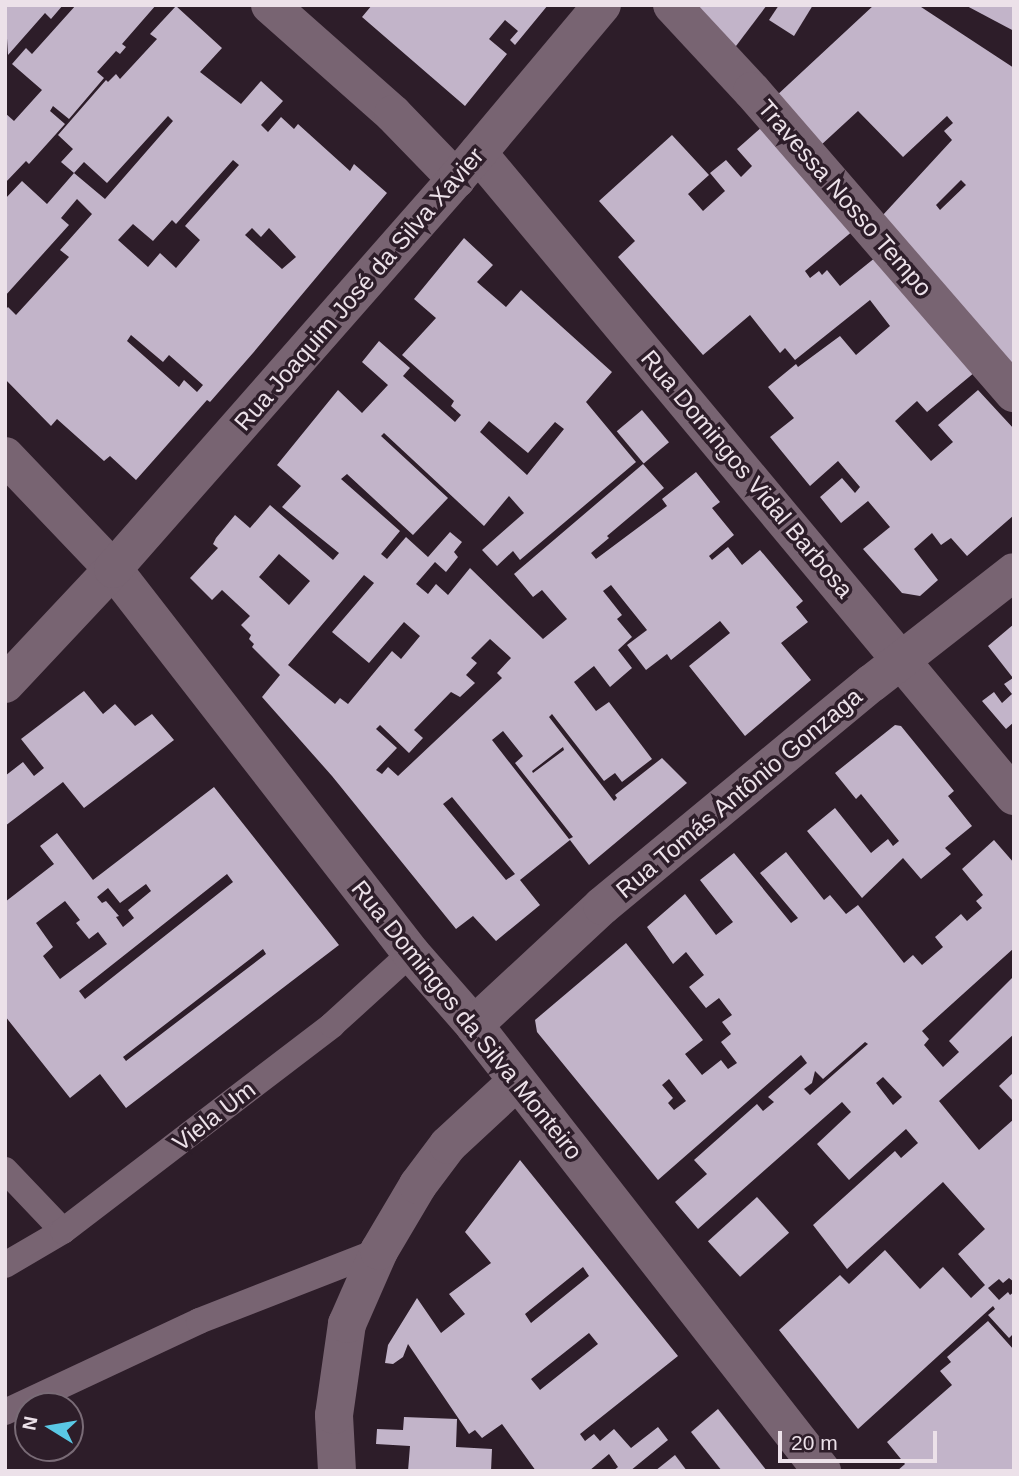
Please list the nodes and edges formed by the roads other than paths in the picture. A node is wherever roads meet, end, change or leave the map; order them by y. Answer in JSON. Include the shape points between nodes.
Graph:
{"nodes":[{"id":1,"x":270,"y":5,"type":"edge"},
{"id":2,"x":602,"y":5,"type":"edge"},
{"id":3,"x":672,"y":5,"type":"edge"},
{"id":4,"x":467,"y":166,"type":"junction"},
{"id":5,"x":1014,"y":393,"type":"edge"},
{"id":6,"x":5,"y":456,"type":"edge"},
{"id":7,"x":113,"y":569,"type":"junction"},
{"id":8,"x":1014,"y":572,"type":"edge"},
{"id":9,"x":903,"y":659,"type":"junction"},
{"id":10,"x":5,"y":684,"type":"edge"},
{"id":11,"x":1014,"y":796,"type":"edge"},
{"id":12,"x":411,"y":953,"type":"junction"},
{"id":13,"x":474,"y":1025,"type":"junction"},
{"id":14,"x":517,"y":1080,"type":"junction"},
{"id":15,"x":5,"y":1170,"type":"edge"},
{"id":16,"x":63,"y":1231,"type":"junction"},
{"id":17,"x":379,"y":1251,"type":"junction"},
{"id":18,"x":5,"y":1265,"type":"edge"},
{"id":19,"x":5,"y":1412,"type":"edge"},
{"id":20,"x":337,"y":1471,"type":"edge"},
{"id":21,"x":822,"y":1471,"type":"edge"}],
"edges":[{"from":1,"to":4,"type":"street","name":"Rua Domingos Vidal Barbosa","via":[[393,114]]},
{"from":2,"to":4,"type":"street","name":"Rua Joaquim José da Silva Xavier"},
{"from":3,"to":5,"type":"street","name":"Travessa Nosso Tempo"},
{"from":4,"to":7,"type":"street","name":"Rua Joaquim José da Silva Xavier"},
{"from":4,"to":9,"type":"street","name":"Rua Domingos Vidal Barbosa"},
{"from":6,"to":7,"type":"street","name":"Rua Domingos da Silva Monteiro"},
{"from":7,"to":10,"type":"street","name":"Rua Joaquim José da Silva Xavier"},
{"from":7,"to":12,"type":"street","name":"Rua Domingos da Silva Monteiro"},
{"from":8,"to":9,"type":"street","name":"Rua Tomás Antônio Gonzaga"},
{"from":9,"to":11,"type":"street","name":"Rua Domingos Vidal Barbosa"},
{"from":9,"to":13,"type":"street","name":"Rua Tomás Antônio Gonzaga","via":[[602,906]]},
{"from":12,"to":13,"type":"street","name":"Rua Domingos da Silva Monteiro"},
{"from":12,"to":16,"type":"lane","name":"Viela Um","via":[[332,1026]]},
{"from":13,"to":14,"type":"street","name":"Rua Domingos da Silva Monteiro"},
{"from":14,"to":17,"type":"street","via":[[449,1145],[418,1185]]},
{"from":14,"to":21,"type":"street","name":"Rua Domingos da Silva Monteiro"},
{"from":15,"to":16,"type":"lane"},
{"from":16,"to":18,"type":"lane","name":"Viela Um"},
{"from":17,"to":19,"type":"lane","via":[[198,1321]]},
{"from":17,"to":20,"type":"street","via":[[347,1324],[334,1415]]}]}
